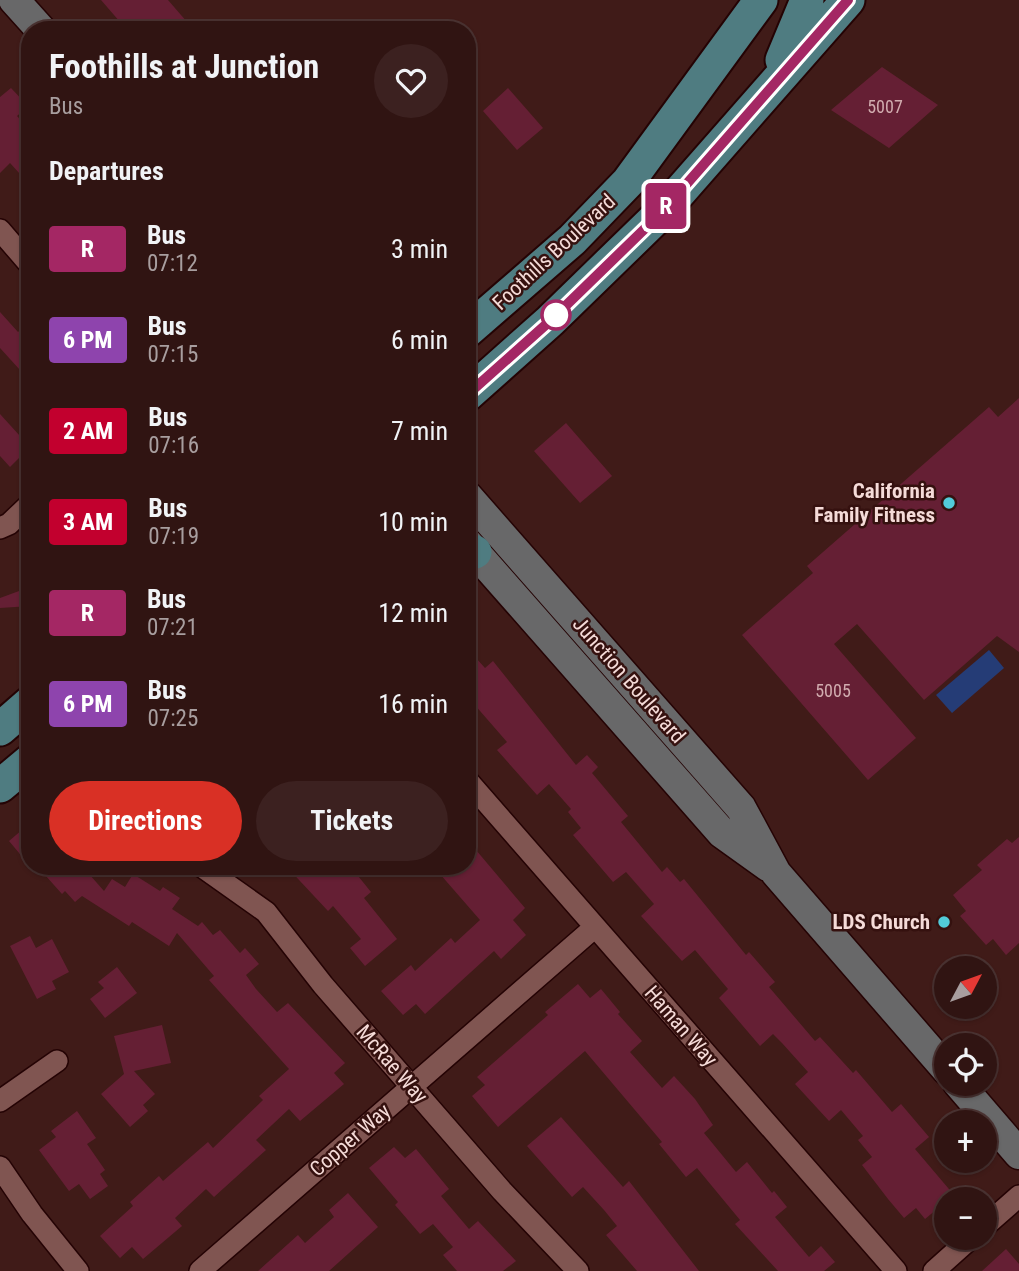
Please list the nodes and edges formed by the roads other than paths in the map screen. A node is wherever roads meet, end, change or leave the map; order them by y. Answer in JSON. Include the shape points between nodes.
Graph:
{"nodes":[{"id":1,"x":14,"y":0,"type":"edge"},
{"id":2,"x":761,"y":0,"type":"edge"},
{"id":3,"x":807,"y":0,"type":"edge"},
{"id":4,"x":848,"y":0,"type":"edge"},
{"id":5,"x":33,"y":21,"type":"edge"},
{"id":6,"x":774,"y":82,"type":"junction"},
{"id":7,"x":0,"y":230,"type":"edge"},
{"id":8,"x":21,"y":254,"type":"edge"},
{"id":9,"x":476,"y":323,"type":"edge"},
{"id":10,"x":476,"y":387,"type":"edge"},
{"id":11,"x":476,"y":506,"type":"edge"},
{"id":12,"x":21,"y":513,"type":"edge"},
{"id":13,"x":0,"y":528,"type":"edge"},
{"id":14,"x":476,"y":555,"type":"edge"},
{"id":15,"x":21,"y":711,"type":"edge"},
{"id":16,"x":0,"y":729,"type":"edge"},
{"id":17,"x":21,"y":768,"type":"edge"},
{"id":18,"x":0,"y":786,"type":"edge"},
{"id":19,"x":476,"y":790,"type":"edge"},
{"id":20,"x":776,"y":873,"type":"junction"},
{"id":21,"x":214,"y":875,"type":"edge"},
{"id":22,"x":595,"y":928,"type":"junction"},
{"id":23,"x":934,"y":1055,"type":"edge"},
{"id":24,"x":57,"y":1061,"type":"dead end"},
{"id":25,"x":411,"y":1087,"type":"junction"},
{"id":26,"x":969,"y":1096,"type":"edge"},
{"id":27,"x":0,"y":1101,"type":"edge"},
{"id":28,"x":1019,"y":1154,"type":"edge"},
{"id":29,"x":0,"y":1167,"type":"edge"},
{"id":30,"x":1019,"y":1196,"type":"edge"},
{"id":31,"x":997,"y":1215,"type":"edge"},
{"id":32,"x":957,"y":1250,"type":"edge"},
{"id":33,"x":78,"y":1271,"type":"edge"},
{"id":34,"x":200,"y":1271,"type":"edge"},
{"id":35,"x":578,"y":1271,"type":"edge"},
{"id":36,"x":896,"y":1271,"type":"edge"},
{"id":37,"x":933,"y":1271,"type":"edge"}],
"edges":[{"from":1,"to":5,"type":"main road"},
{"from":2,"to":9,"type":"main road","name":"Foothills Boulevard","via":[[628,181],[572,240]]},
{"from":3,"to":6,"type":"main road"},
{"from":4,"to":6,"type":"main road"},
{"from":6,"to":10,"type":"main road","via":[[662,212]]},
{"from":7,"to":8,"type":"street"},
{"from":11,"to":20,"type":"main road","name":"Junction Boulevard","via":[[741,808]]},
{"from":12,"to":13,"type":"street"},
{"from":14,"to":20,"type":"main road","name":"Junction Boulevard","via":[[722,833]]},
{"from":15,"to":16,"type":"main road"},
{"from":17,"to":18,"type":"main road"},
{"from":19,"to":22,"type":"street","name":"Haman Way"},
{"from":20,"to":23,"type":"main road","name":"Junction Boulevard"},
{"from":21,"to":25,"type":"street","name":"McRae Way","via":[[266,912]]},
{"from":22,"to":25,"type":"street","name":"Copper Way"},
{"from":22,"to":36,"type":"street","name":"Haman Way"},
{"from":24,"to":27,"type":"street"},
{"from":25,"to":34,"type":"street","name":"Copper Way"},
{"from":25,"to":35,"type":"street","name":"McRae Way"},
{"from":26,"to":28,"type":"main road"},
{"from":29,"to":33,"type":"street"},
{"from":30,"to":31,"type":"street"},
{"from":32,"to":37,"type":"street"}]}
